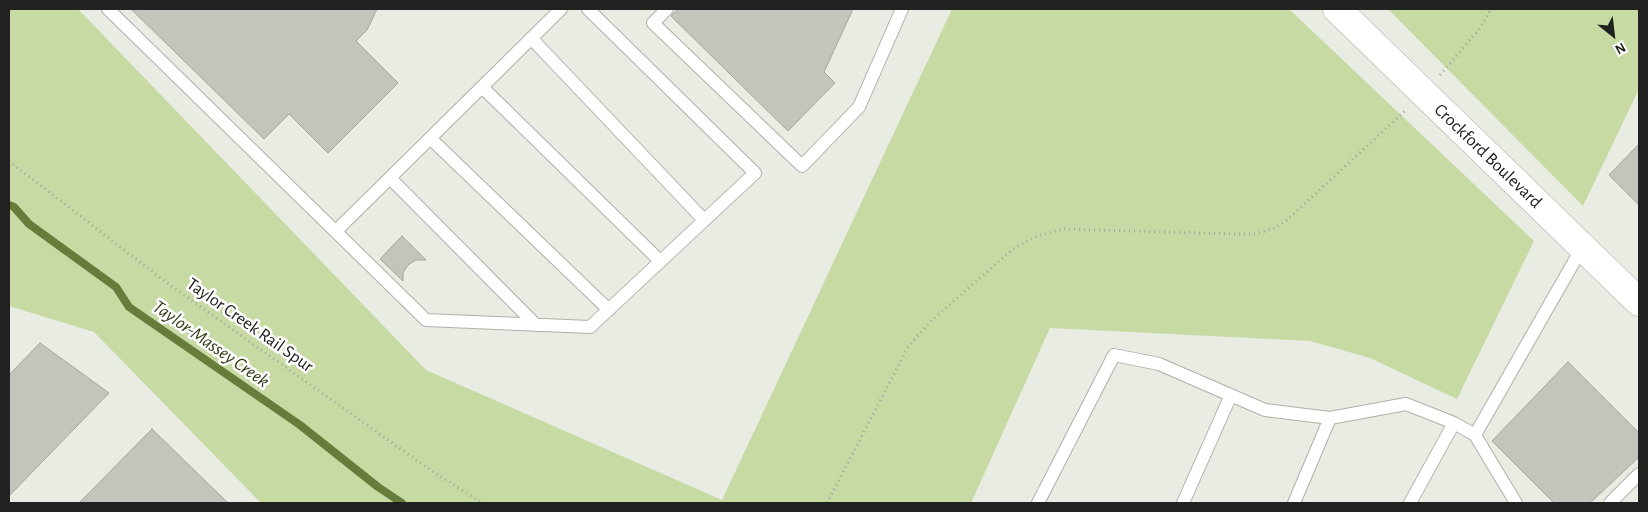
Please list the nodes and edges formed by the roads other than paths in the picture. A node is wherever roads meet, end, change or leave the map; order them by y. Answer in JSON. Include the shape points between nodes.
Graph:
{"nodes":[{"id":1,"x":108,"y":9,"type":"edge"},
{"id":2,"x":561,"y":9,"type":"edge"},
{"id":3,"x":588,"y":9,"type":"edge"},
{"id":4,"x":666,"y":9,"type":"edge"},
{"id":5,"x":902,"y":9,"type":"edge"},
{"id":6,"x":1337,"y":9,"type":"edge"},
{"id":7,"x":531,"y":38,"type":"junction"},
{"id":8,"x":482,"y":87,"type":"junction"},
{"id":9,"x":430,"y":138,"type":"junction"},
{"id":10,"x":390,"y":178,"type":"junction"},
{"id":11,"x":704,"y":220,"type":"junction"},
{"id":12,"x":336,"y":231,"type":"junction"},
{"id":13,"x":1583,"y":246,"type":"junction"},
{"id":14,"x":660,"y":262,"type":"junction"},
{"id":15,"x":1639,"y":302,"type":"edge"},
{"id":16,"x":609,"y":310,"type":"junction"},
{"id":17,"x":536,"y":325,"type":"junction"},
{"id":18,"x":1231,"y":395,"type":"junction"},
{"id":19,"x":1330,"y":418,"type":"junction"},
{"id":20,"x":1454,"y":423,"type":"junction"},
{"id":21,"x":1475,"y":435,"type":"junction"},
{"id":22,"x":1639,"y":474,"type":"edge"},
{"id":23,"x":1038,"y":503,"type":"edge"},
{"id":24,"x":1183,"y":503,"type":"edge"},
{"id":25,"x":1294,"y":503,"type":"edge"},
{"id":26,"x":1410,"y":503,"type":"edge"},
{"id":27,"x":1516,"y":503,"type":"edge"},
{"id":28,"x":1610,"y":503,"type":"edge"}],
"edges":[{"from":1,"to":12,"type":"lane"},
{"from":2,"to":7,"type":"lane"},
{"from":3,"to":11,"type":"lane","via":[[755,173]]},
{"from":4,"to":5,"type":"lane","via":[[653,22],[802,166],[859,108]]},
{"from":6,"to":13,"type":"street","name":"Crockford Boulevard"},
{"from":7,"to":8,"type":"lane"},
{"from":7,"to":11,"type":"lane"},
{"from":8,"to":9,"type":"lane"},
{"from":8,"to":14,"type":"lane"},
{"from":9,"to":10,"type":"lane"},
{"from":9,"to":16,"type":"lane"},
{"from":10,"to":12,"type":"lane"},
{"from":10,"to":17,"type":"lane"},
{"from":11,"to":14,"type":"lane"},
{"from":12,"to":17,"type":"lane","via":[[426,320]]},
{"from":13,"to":15,"type":"street","name":"Crockford Boulevard"},
{"from":13,"to":21,"type":"lane"},
{"from":14,"to":16,"type":"lane"},
{"from":16,"to":17,"type":"lane","via":[[590,327]]},
{"from":18,"to":19,"type":"lane","via":[[1265,410]]},
{"from":18,"to":23,"type":"lane","via":[[1159,364],[1114,355]]},
{"from":18,"to":24,"type":"lane"},
{"from":19,"to":20,"type":"lane","via":[[1406,404]]},
{"from":19,"to":25,"type":"lane"},
{"from":20,"to":21,"type":"lane"},
{"from":20,"to":26,"type":"lane"},
{"from":21,"to":27,"type":"lane"},
{"from":22,"to":28,"type":"lane"}]}
